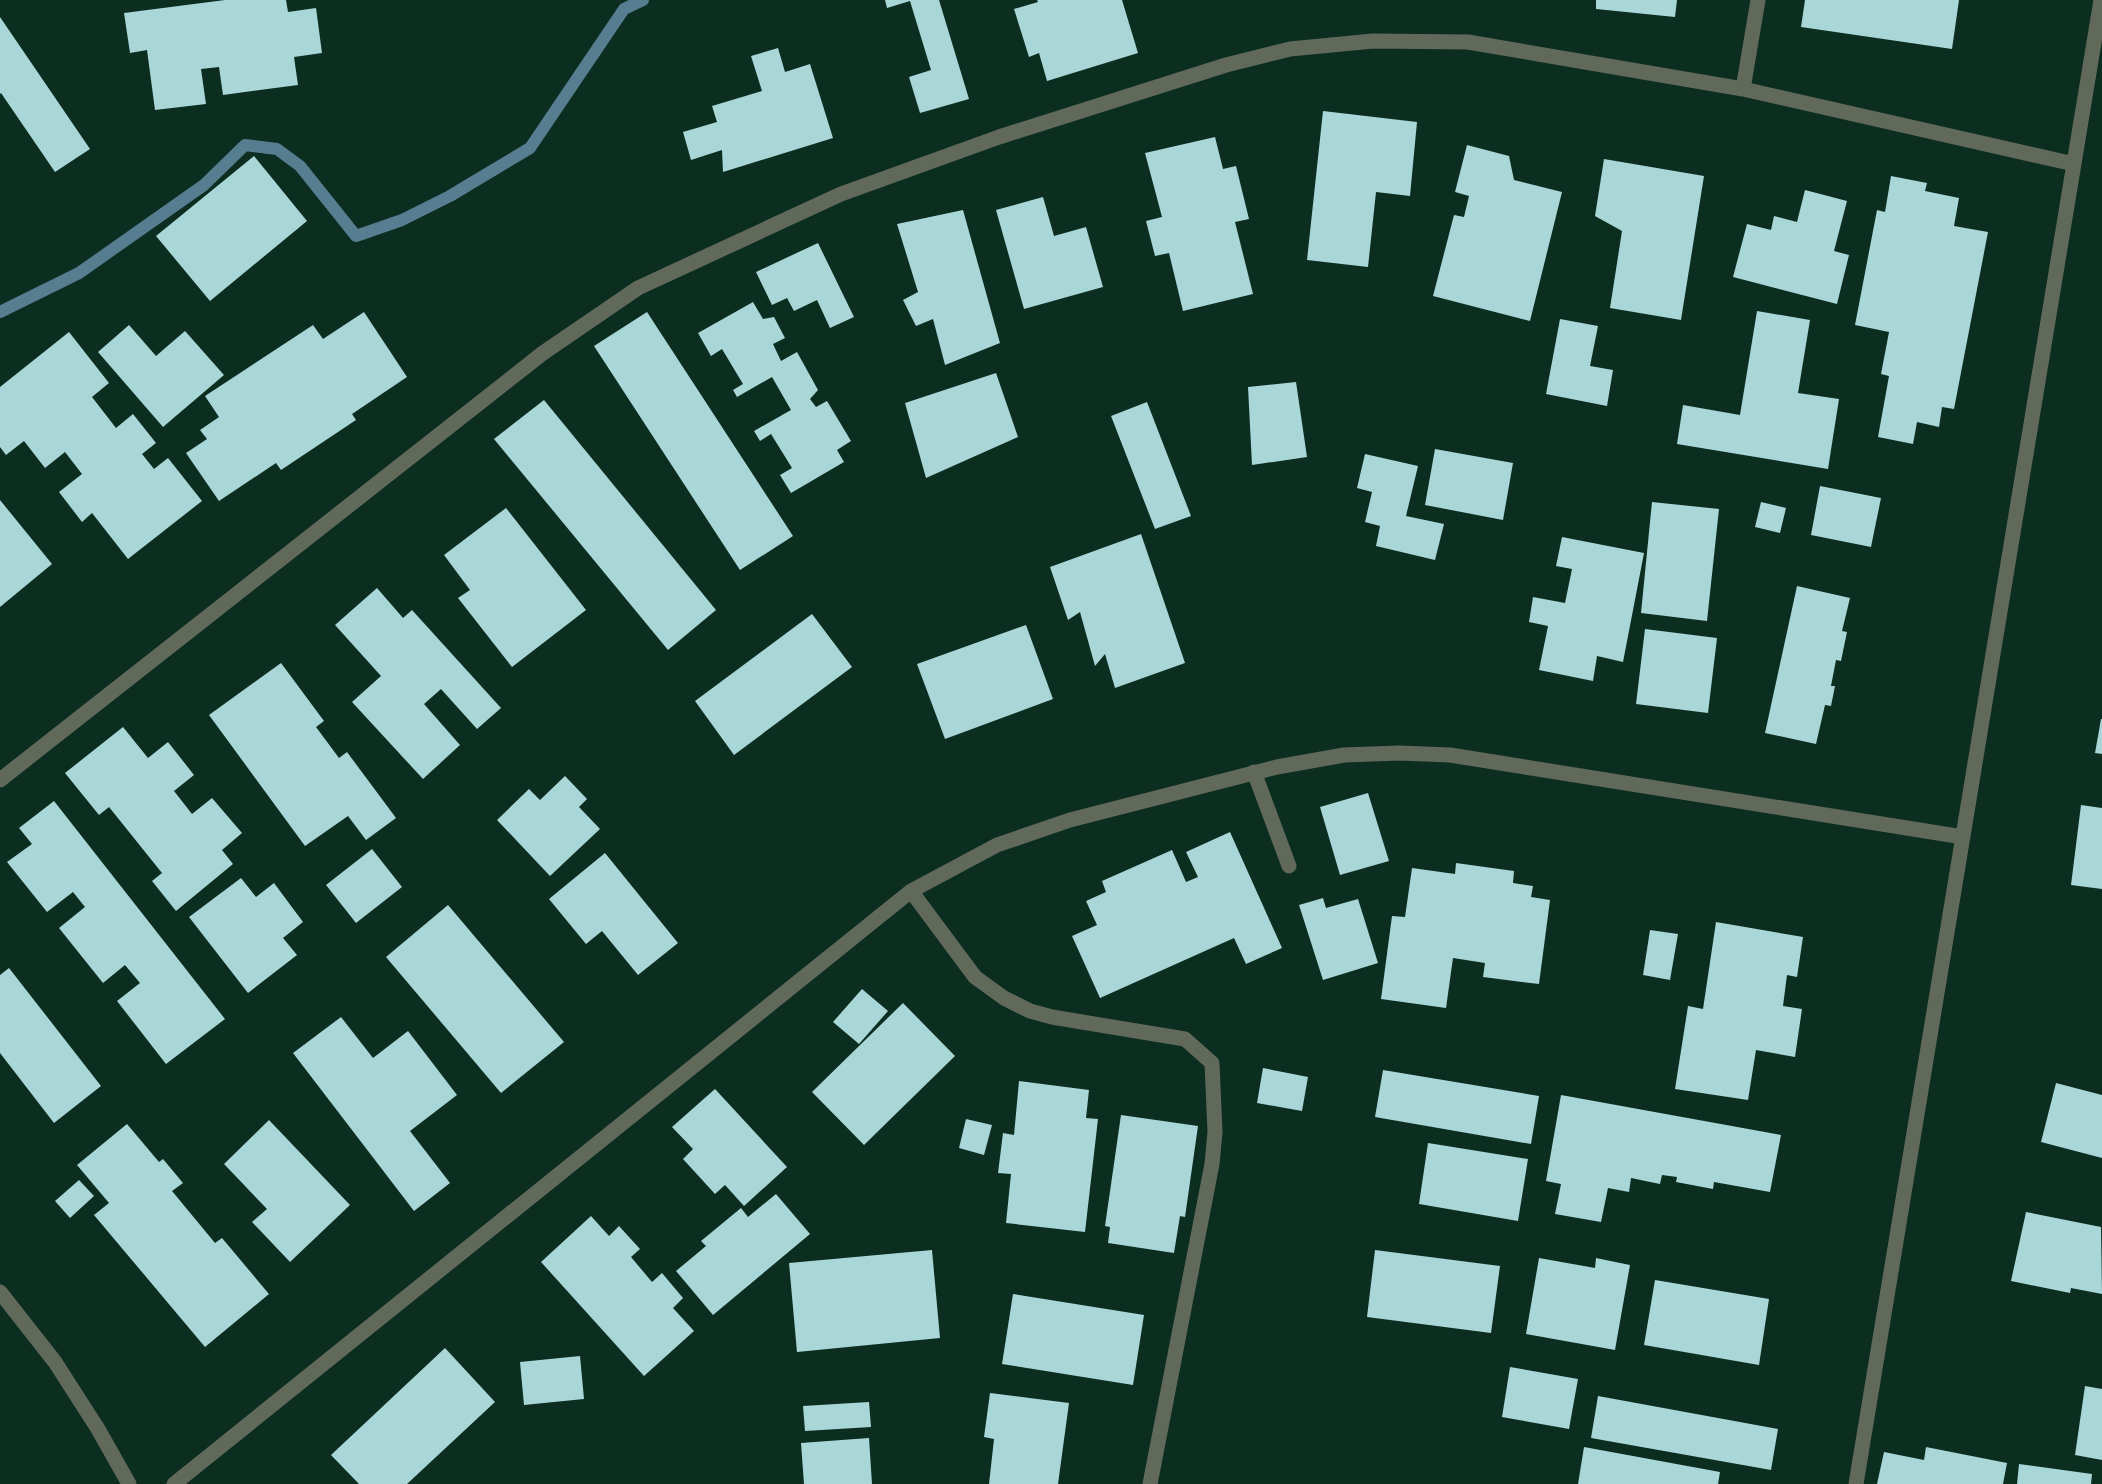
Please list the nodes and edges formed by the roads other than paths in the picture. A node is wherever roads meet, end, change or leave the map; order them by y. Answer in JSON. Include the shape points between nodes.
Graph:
{"nodes":[{"id":1,"x":1758,"y":0,"type":"edge"},
{"id":2,"x":2101,"y":0,"type":"edge"},
{"id":3,"x":1743,"y":89,"type":"junction"},
{"id":4,"x":2074,"y":164,"type":"junction"},
{"id":5,"x":1254,"y":772,"type":"junction"},
{"id":6,"x":0,"y":780,"type":"edge"},
{"id":7,"x":1963,"y":837,"type":"junction"},
{"id":8,"x":1289,"y":866,"type":"dead end"},
{"id":9,"x":911,"y":891,"type":"junction"},
{"id":10,"x":0,"y":1292,"type":"edge"},
{"id":11,"x":129,"y":1484,"type":"edge"},
{"id":12,"x":174,"y":1484,"type":"edge"},
{"id":13,"x":1150,"y":1484,"type":"edge"},
{"id":14,"x":1856,"y":1484,"type":"edge"}],
"edges":[{"from":1,"to":3,"type":"street"},
{"from":2,"to":4,"type":"street"},
{"from":3,"to":4,"type":"street"},
{"from":3,"to":6,"type":"street","via":[[1468,42],[1373,41],[1290,50],[1226,65],[999,137],[842,194],[638,288],[543,353]]},
{"from":4,"to":7,"type":"street"},
{"from":5,"to":7,"type":"street","via":[[1344,755],[1450,755]]},
{"from":5,"to":8,"type":"street"},
{"from":5,"to":9,"type":"street","via":[[1070,820],[998,845]]},
{"from":7,"to":14,"type":"street"},
{"from":9,"to":12,"type":"street"},
{"from":9,"to":13,"type":"street","via":[[975,977],[1004,998],[1052,1017],[1185,1039],[1212,1064],[1212,1164]]},
{"from":10,"to":11,"type":"street","via":[[55,1362]]}]}
